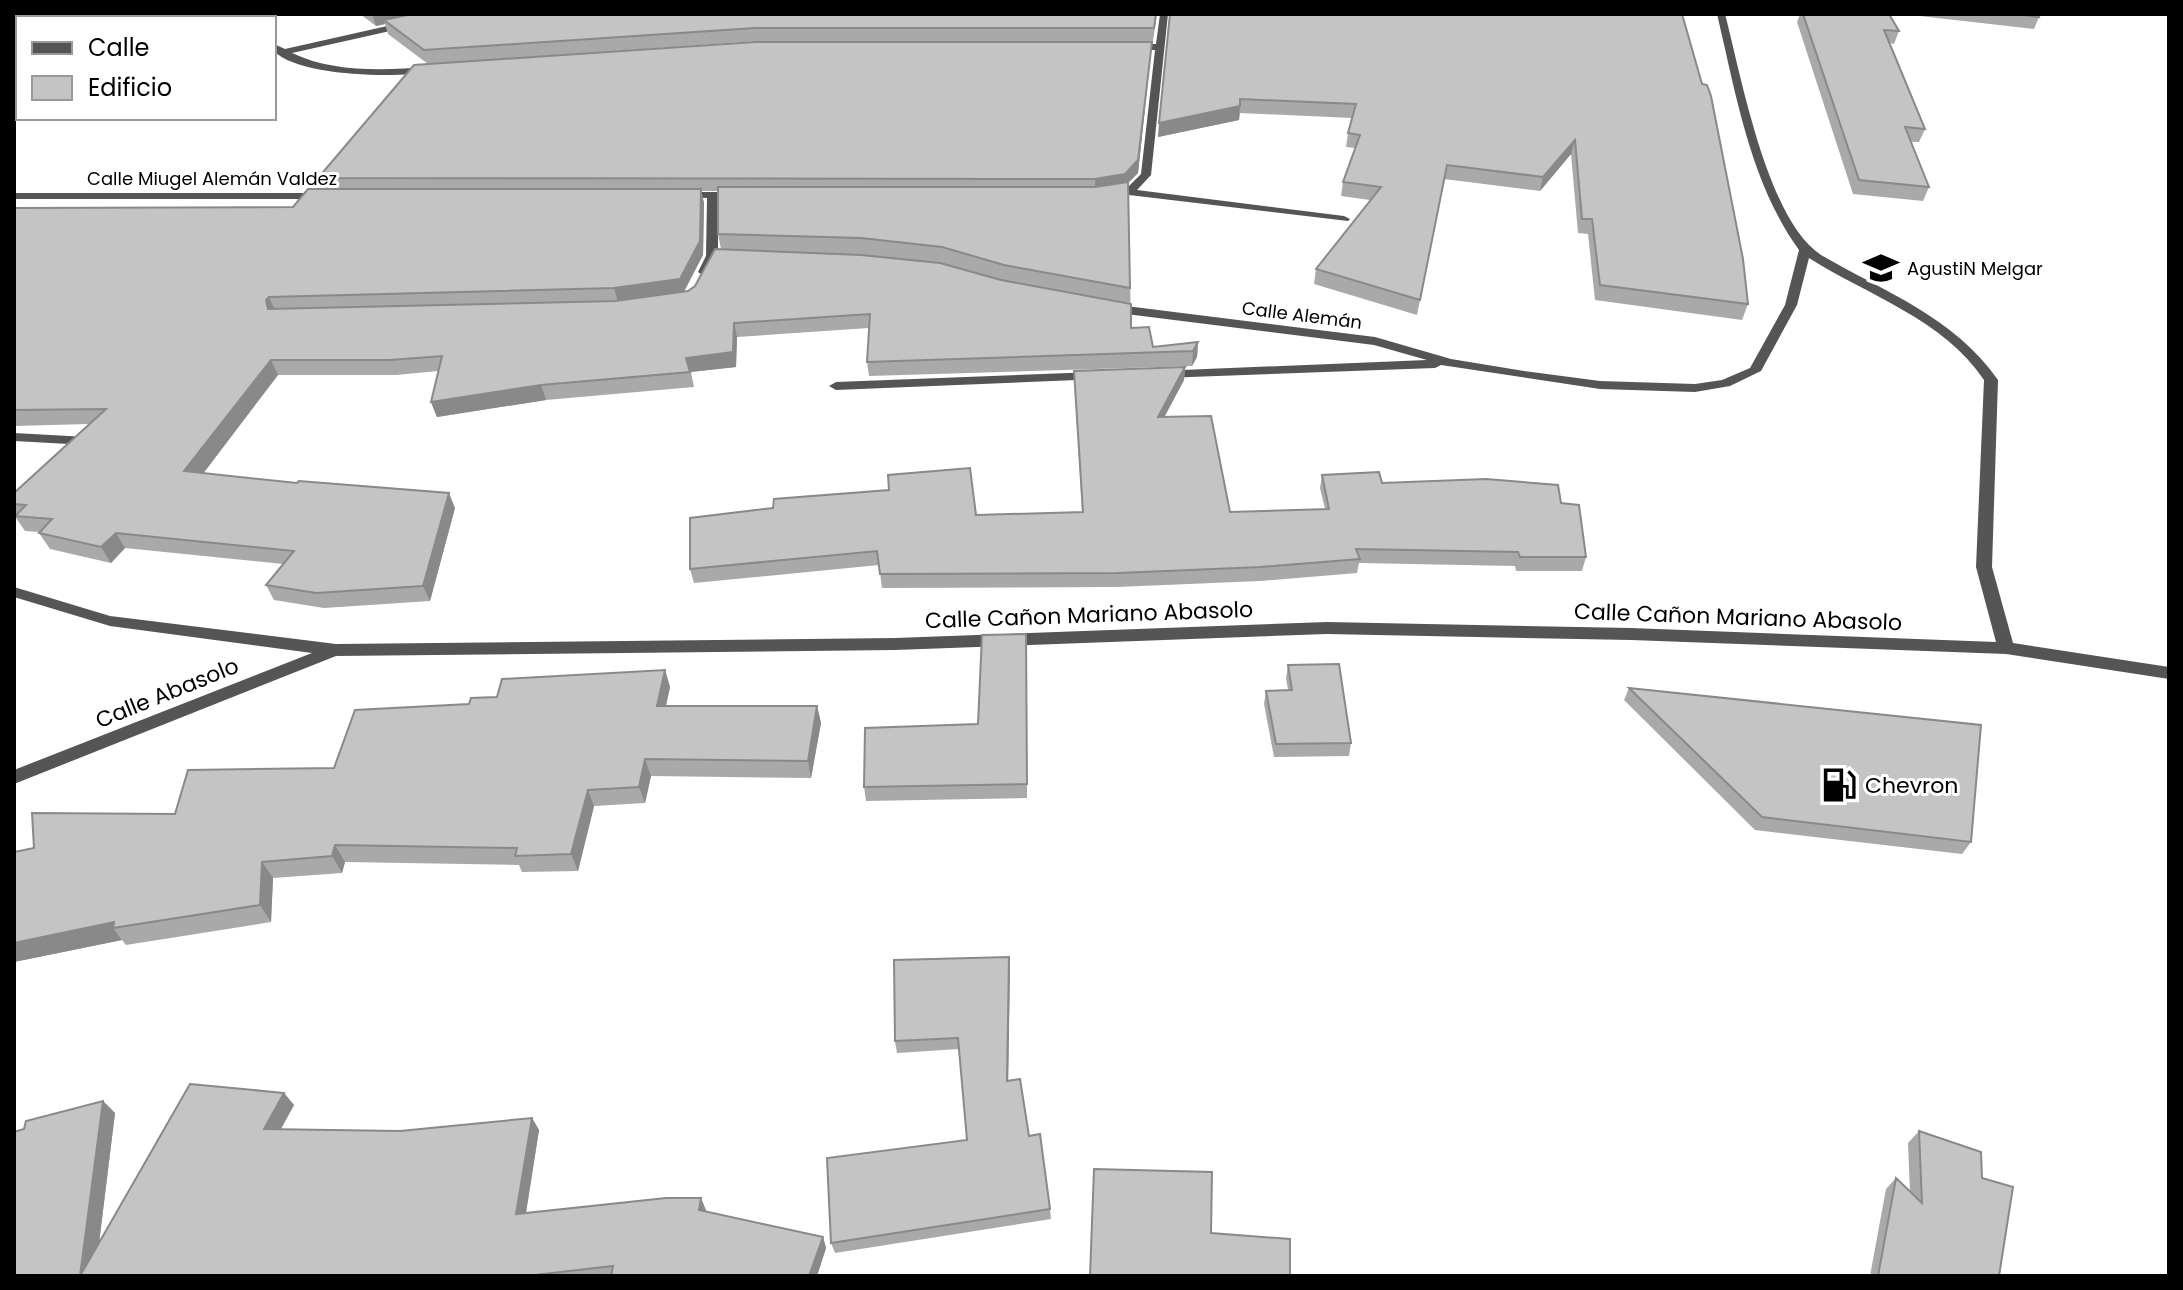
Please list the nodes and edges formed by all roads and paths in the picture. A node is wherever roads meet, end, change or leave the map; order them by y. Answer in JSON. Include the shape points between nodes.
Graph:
{"nodes":[{"id":1,"x":1164,"y":14,"type":"edge"},
{"id":2,"x":1721,"y":14,"type":"edge"},
{"id":3,"x":418,"y":22,"type":"edge"},
{"id":4,"x":1115,"y":47,"type":"edge"},
{"id":5,"x":1161,"y":47,"type":"junction"},
{"id":6,"x":278,"y":50,"type":"edge"},
{"id":7,"x":445,"y":69,"type":"edge"},
{"id":8,"x":1129,"y":192,"type":"junction"},
{"id":9,"x":665,"y":195,"type":"edge"},
{"id":10,"x":713,"y":195,"type":"junction"},
{"id":11,"x":745,"y":195,"type":"edge"},
{"id":12,"x":14,"y":196,"type":"edge"},
{"id":13,"x":332,"y":196,"type":"edge"},
{"id":14,"x":1095,"y":197,"type":"edge"},
{"id":15,"x":1344,"y":219,"type":"dead end"},
{"id":16,"x":1805,"y":250,"type":"junction"},
{"id":17,"x":712,"y":256,"type":"junction"},
{"id":18,"x":727,"y":256,"type":"edge"},
{"id":19,"x":696,"y":288,"type":"edge"},
{"id":20,"x":1090,"y":304,"type":"edge"},
{"id":21,"x":1449,"y":363,"type":"junction"},
{"id":22,"x":1150,"y":374,"type":"edge"},
{"id":23,"x":1103,"y":376,"type":"edge"},
{"id":24,"x":836,"y":386,"type":"dead end"},
{"id":25,"x":14,"y":437,"type":"edge"},
{"id":26,"x":87,"y":441,"type":"edge"},
{"id":27,"x":14,"y":592,"type":"edge"},
{"id":28,"x":2006,"y":648,"type":"junction"},
{"id":29,"x":336,"y":650,"type":"junction"},
{"id":30,"x":2169,"y":673,"type":"edge"},
{"id":31,"x":14,"y":777,"type":"edge"}],
"edges":[{"from":1,"to":5,"type":"street"},
{"from":2,"to":16,"type":"street","via":[[1753,137],[1785,221]]},
{"from":3,"to":6,"type":"street"},
{"from":4,"to":5,"type":"street"},
{"from":5,"to":8,"type":"street","via":[[1146,175]]},
{"from":6,"to":7,"type":"street","via":[[367,74]]},
{"from":8,"to":14,"type":"street"},
{"from":8,"to":15,"type":"street"},
{"from":9,"to":10,"type":"street"},
{"from":10,"to":11,"type":"street"},
{"from":10,"to":17,"type":"street"},
{"from":12,"to":13,"type":"street","name":"Calle Miugel Alemán Valdez"},
{"from":16,"to":21,"type":"street","name":"Calle Alemán","via":[[1791,305],[1755,371],[1725,383],[1695,388],[1600,385]]},
{"from":16,"to":28,"type":"street","via":[[1948,333],[1978,357],[1991,380],[1984,567]]},
{"from":17,"to":18,"type":"street"},
{"from":17,"to":19,"type":"street"},
{"from":20,"to":21,"type":"street","name":"Calle Alemán","via":[[1375,341]]},
{"from":21,"to":22,"type":"street"},
{"from":23,"to":24,"type":"street"},
{"from":25,"to":26,"type":"street"},
{"from":27,"to":29,"type":"street","name":"Calle Cañon Mariano Abasolo","via":[[110,621]]},
{"from":28,"to":29,"type":"street","name":"Calle Cañon Mariano Abasolo","via":[[1327,628],[895,644]]},
{"from":28,"to":30,"type":"street","name":"Calle Cañon Mariano Abasolo"},
{"from":29,"to":31,"type":"street","name":"Calle Abasolo"}]}
